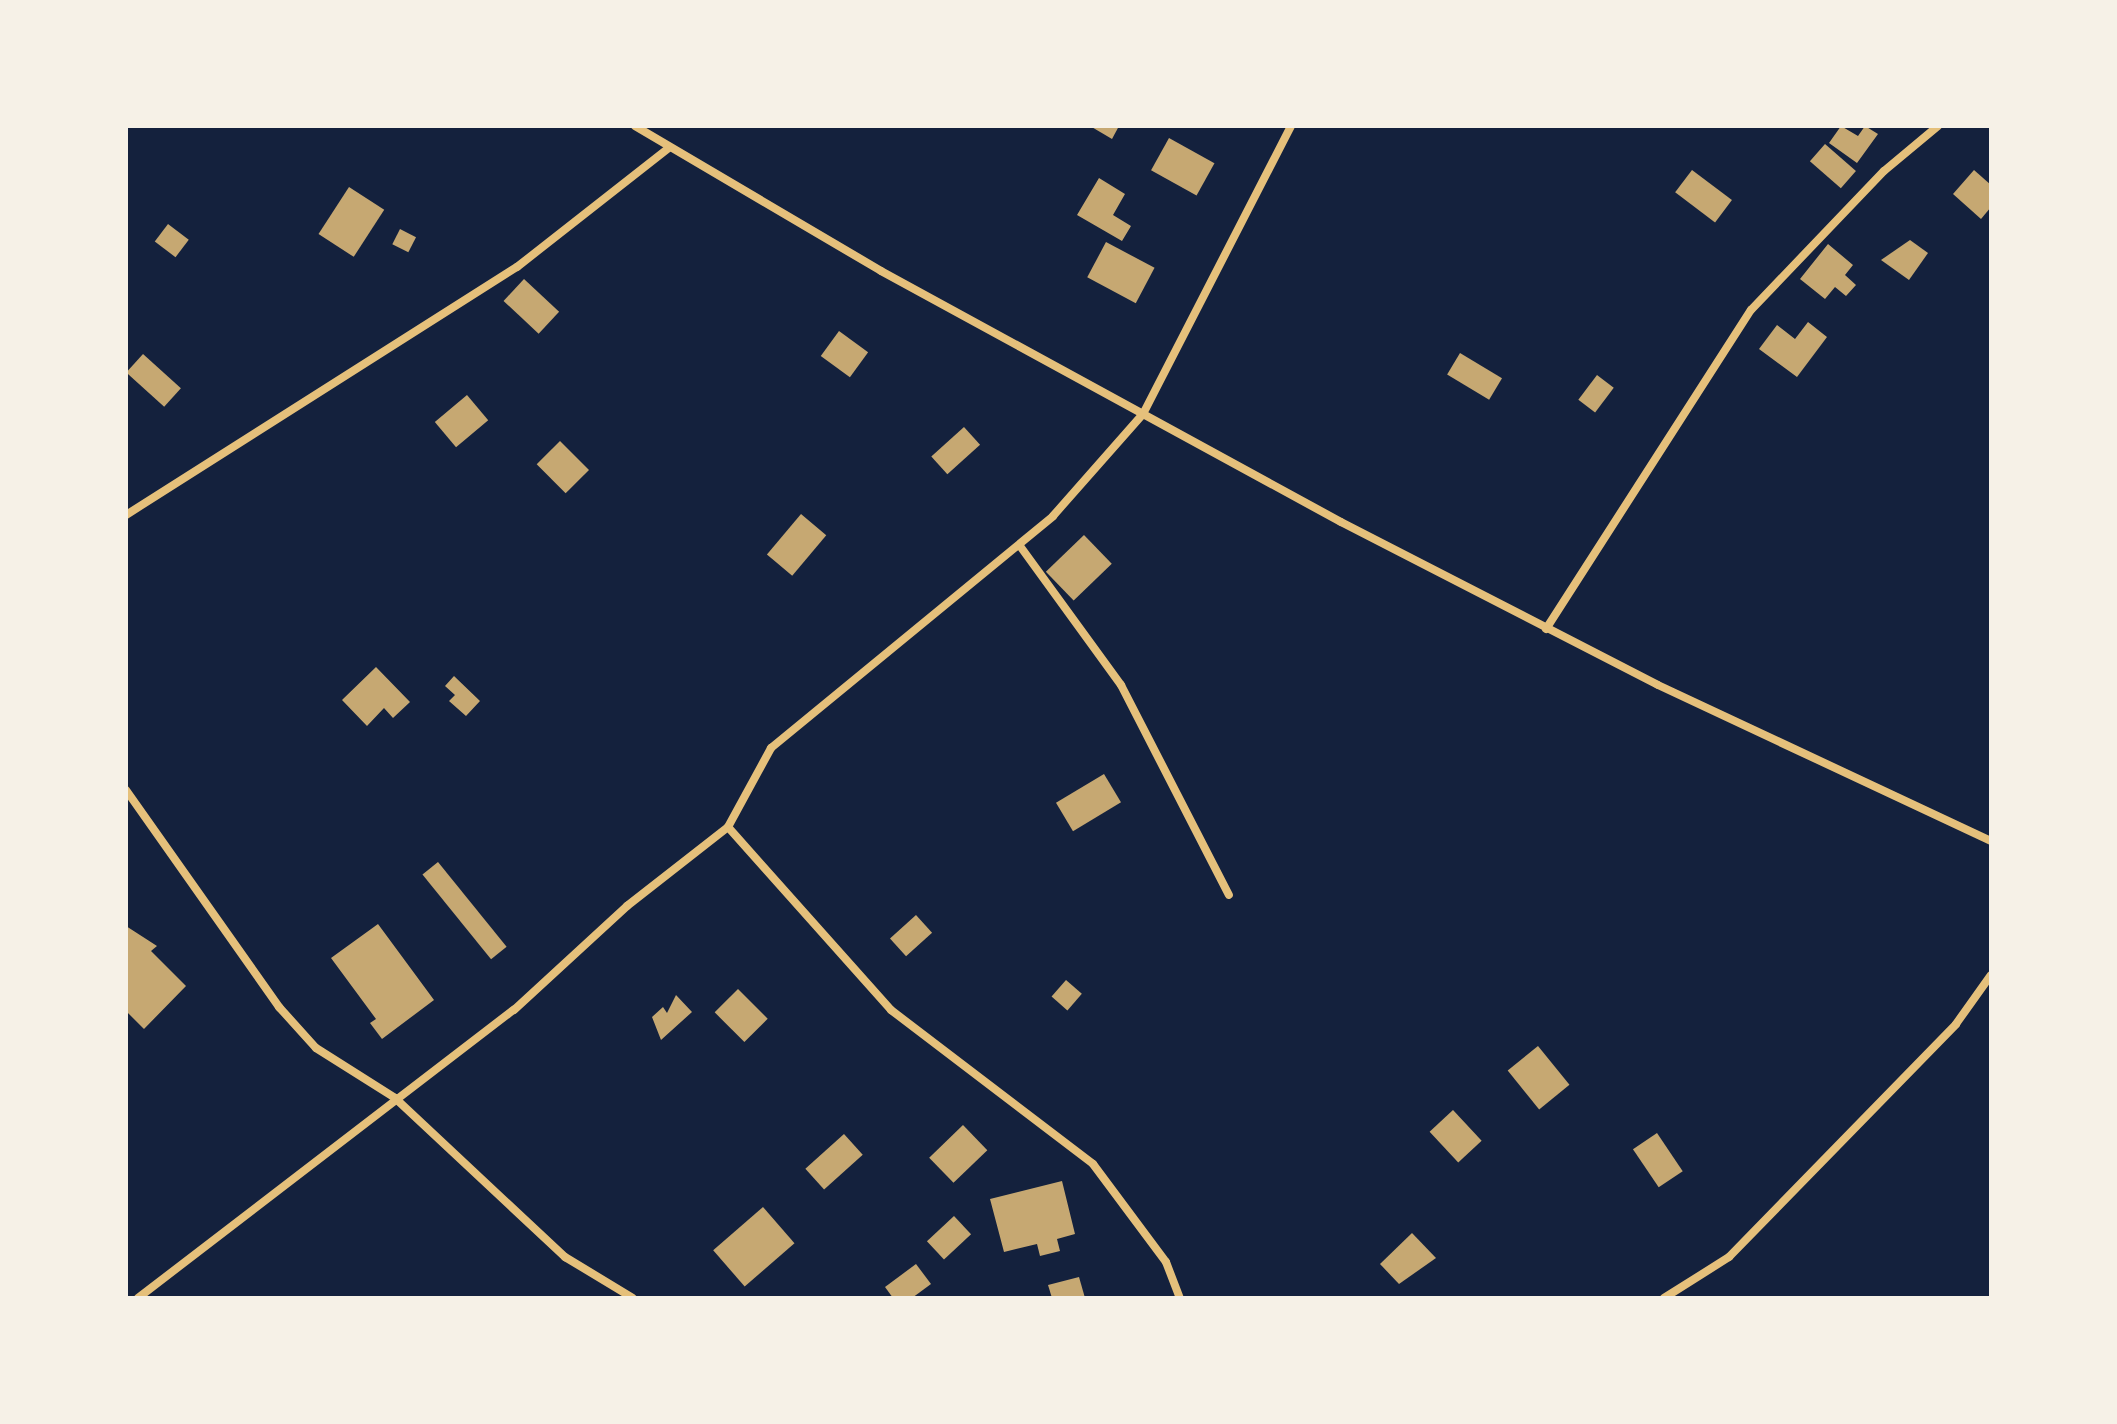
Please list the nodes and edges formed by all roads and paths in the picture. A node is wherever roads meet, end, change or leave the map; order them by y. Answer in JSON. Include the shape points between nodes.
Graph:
{"nodes":[{"id":1,"x":635,"y":126,"type":"edge"},
{"id":2,"x":1291,"y":126,"type":"edge"},
{"id":3,"x":1938,"y":126,"type":"edge"},
{"id":4,"x":669,"y":148,"type":"junction"},
{"id":5,"x":1143,"y":414,"type":"junction"},
{"id":6,"x":126,"y":515,"type":"edge"},
{"id":7,"x":1020,"y":546,"type":"junction"},
{"id":8,"x":1546,"y":629,"type":"junction"},
{"id":9,"x":126,"y":790,"type":"edge"},
{"id":10,"x":728,"y":827,"type":"junction"},
{"id":11,"x":1991,"y":841,"type":"edge"},
{"id":12,"x":1229,"y":895,"type":"dead end"},
{"id":13,"x":1991,"y":975,"type":"edge"},
{"id":14,"x":395,"y":1098,"type":"junction"},
{"id":15,"x":138,"y":1298,"type":"edge"},
{"id":16,"x":633,"y":1298,"type":"edge"},
{"id":17,"x":1180,"y":1298,"type":"edge"},
{"id":18,"x":1664,"y":1298,"type":"edge"}],
"edges":[{"from":1,"to":4,"type":"street"},
{"from":2,"to":5,"type":"street"},
{"from":3,"to":8,"type":"street","via":[[1884,171],[1751,310]]},
{"from":4,"to":5,"type":"street"},
{"from":4,"to":6,"type":"street","via":[[517,267]]},
{"from":5,"to":7,"type":"street"},
{"from":5,"to":8,"type":"street"},
{"from":7,"to":10,"type":"street","via":[[771,748]]},
{"from":7,"to":12,"type":"street","via":[[1121,685]]},
{"from":8,"to":11,"type":"street"},
{"from":9,"to":14,"type":"street","via":[[279,1007],[337,1066]]},
{"from":10,"to":14,"type":"street","via":[[627,906],[514,1010]]},
{"from":10,"to":17,"type":"street","via":[[891,1010],[1093,1164],[1159,1251]]},
{"from":13,"to":18,"type":"street","via":[[1956,1024],[1729,1257]]},
{"from":14,"to":15,"type":"street","via":[[315,1168]]},
{"from":14,"to":16,"type":"street","via":[[565,1257]]}]}
